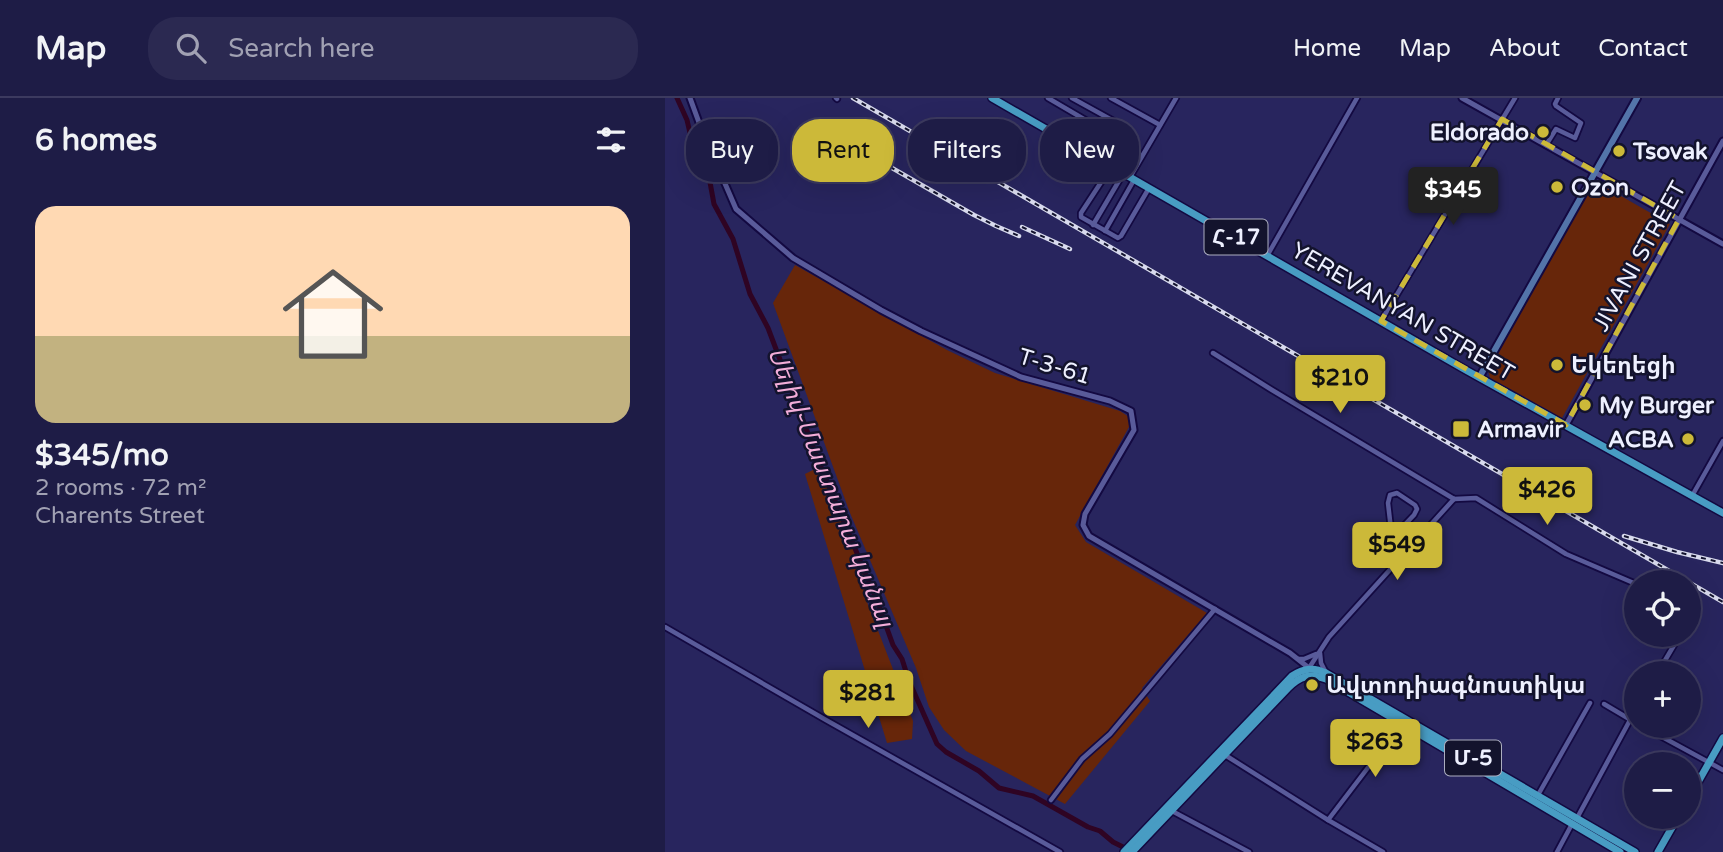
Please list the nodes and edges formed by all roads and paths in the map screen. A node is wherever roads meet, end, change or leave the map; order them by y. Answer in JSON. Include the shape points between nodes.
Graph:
{"nodes":[{"id":1,"x":690,"y":98,"type":"edge"},
{"id":2,"x":994,"y":98,"type":"edge"},
{"id":3,"x":1048,"y":98,"type":"edge"},
{"id":4,"x":1072,"y":98,"type":"edge"},
{"id":5,"x":1176,"y":98,"type":"edge"},
{"id":6,"x":1357,"y":98,"type":"edge"},
{"id":7,"x":1462,"y":98,"type":"edge"},
{"id":8,"x":1515,"y":98,"type":"edge"},
{"id":9,"x":1558,"y":98,"type":"edge"},
{"id":10,"x":1637,"y":98,"type":"edge"},
{"id":11,"x":1114,"y":99,"type":"edge"},
{"id":12,"x":1084,"y":119,"type":"edge"},
{"id":13,"x":1110,"y":119,"type":"edge"},
{"id":14,"x":1502,"y":120,"type":"junction"},
{"id":15,"x":1040,"y":125,"type":"edge"},
{"id":16,"x":1160,"y":125,"type":"junction"},
{"id":17,"x":1723,"y":141,"type":"edge"},
{"id":18,"x":1546,"y":145,"type":"junction"},
{"id":19,"x":1139,"y":161,"type":"edge"},
{"id":20,"x":1594,"y":173,"type":"junction"},
{"id":21,"x":1103,"y":182,"type":"edge"},
{"id":22,"x":1126,"y":182,"type":"edge"},
{"id":23,"x":1128,"y":182,"type":"edge"},
{"id":24,"x":1139,"y":182,"type":"edge"},
{"id":25,"x":1149,"y":188,"type":"junction"},
{"id":26,"x":1679,"y":219,"type":"junction"},
{"id":27,"x":1093,"y":225,"type":"junction"},
{"id":28,"x":1105,"y":231,"type":"junction"},
{"id":29,"x":1723,"y":244,"type":"edge"},
{"id":30,"x":1268,"y":256,"type":"junction"},
{"id":31,"x":1381,"y":321,"type":"junction"},
{"id":32,"x":1213,"y":353,"type":"dead end"},
{"id":33,"x":1480,"y":376,"type":"junction"},
{"id":34,"x":1566,"y":425,"type":"junction"},
{"id":35,"x":1723,"y":441,"type":"edge"},
{"id":36,"x":1692,"y":496,"type":"junction"},
{"id":37,"x":1454,"y":499,"type":"junction"},
{"id":38,"x":1723,"y":513,"type":"edge"},
{"id":39,"x":1392,"y":538,"type":"junction"},
{"id":40,"x":1406,"y":553,"type":"junction"},
{"id":41,"x":1624,"y":579,"type":"edge"},
{"id":42,"x":1215,"y":608,"type":"junction"},
{"id":43,"x":665,"y":627,"type":"edge"},
{"id":44,"x":1320,"y":652,"type":"junction"},
{"id":45,"x":1297,"y":659,"type":"junction"},
{"id":46,"x":1309,"y":672,"type":"junction"},
{"id":47,"x":1326,"y":673,"type":"junction"},
{"id":48,"x":1292,"y":676,"type":"junction"},
{"id":49,"x":1590,"y":703,"type":"dead end"},
{"id":50,"x":1604,"y":704,"type":"dead end"},
{"id":51,"x":1624,"y":716,"type":"edge"},
{"id":52,"x":1395,"y":719,"type":"junction"},
{"id":53,"x":1624,"y":731,"type":"edge"},
{"id":54,"x":1664,"y":738,"type":"edge"},
{"id":55,"x":1723,"y":738,"type":"edge"},
{"id":56,"x":1454,"y":750,"type":"junction"},
{"id":57,"x":1225,"y":755,"type":"junction"},
{"id":58,"x":1709,"y":762,"type":"junction"},
{"id":59,"x":1723,"y":770,"type":"edge"},
{"id":60,"x":1701,"y":776,"type":"edge"},
{"id":61,"x":1538,"y":795,"type":"junction"},
{"id":62,"x":1051,"y":800,"type":"dead end"},
{"id":63,"x":1171,"y":810,"type":"junction"},
{"id":64,"x":1328,"y":820,"type":"junction"},
{"id":65,"x":1575,"y":821,"type":"junction"},
{"id":66,"x":1671,"y":829,"type":"edge"},
{"id":67,"x":1137,"y":842,"type":"junction"},
{"id":68,"x":1060,"y":852,"type":"edge"},
{"id":69,"x":1124,"y":852,"type":"edge"},
{"id":70,"x":1132,"y":852,"type":"edge"},
{"id":71,"x":1249,"y":852,"type":"edge"},
{"id":72,"x":1383,"y":852,"type":"edge"},
{"id":73,"x":1557,"y":852,"type":"edge"},
{"id":74,"x":1620,"y":852,"type":"edge"},
{"id":75,"x":1635,"y":852,"type":"edge"},
{"id":76,"x":1658,"y":852,"type":"edge"}],
"edges":[{"from":1,"to":42,"type":"street","name":"T-3-61","via":[[736,209],[793,258],[921,331],[1021,377],[1111,401],[1131,411],[1134,430],[1083,524],[1089,536]]},
{"from":2,"to":15,"type":"highway","name":"YEREVANYAN STREET","number":"Հ-17"},
{"from":3,"to":12,"type":"street"},
{"from":4,"to":13,"type":"street"},
{"from":5,"to":16,"type":"street"},
{"from":6,"to":30,"type":"street"},
{"from":7,"to":14,"type":"street"},
{"from":8,"to":14,"type":"street"},
{"from":9,"to":18,"type":"street","via":[[1556,106],[1581,123],[1575,138],[1556,129]]},
{"from":10,"to":20,"type":"main road"},
{"from":11,"to":16,"type":"street"},
{"from":14,"to":18,"type":"street"},
{"from":14,"to":31,"type":"street"},
{"from":16,"to":19,"type":"street"},
{"from":17,"to":26,"type":"street","name":"JIVANI STREET"},
{"from":18,"to":20,"type":"street"},
{"from":20,"to":26,"type":"street"},
{"from":20,"to":33,"type":"main road"},
{"from":21,"to":27,"type":"street","via":[[1081,213]]},
{"from":22,"to":27,"type":"street"},
{"from":23,"to":28,"type":"street"},
{"from":24,"to":25,"type":"highway","name":"YEREVANYAN STREET","number":"Հ-17"},
{"from":25,"to":28,"type":"street","via":[[1120,238]]},
{"from":25,"to":30,"type":"highway","name":"YEREVANYAN STREET","number":"Հ-17"},
{"from":26,"to":29,"type":"street"},
{"from":26,"to":34,"type":"street","name":"JIVANI STREET"},
{"from":27,"to":28,"type":"street"},
{"from":30,"to":31,"type":"highway","name":"YEREVANYAN STREET","number":"Հ-17"},
{"from":31,"to":33,"type":"highway","name":"YEREVANYAN STREET","number":"Հ-17"},
{"from":32,"to":37,"type":"street"},
{"from":33,"to":34,"type":"highway","name":"YEREVANYAN STREET","number":"Հ-17"},
{"from":34,"to":36,"type":"highway","name":"YEREVANYAN STREET","number":"Հ-17"},
{"from":35,"to":36,"type":"street"},
{"from":36,"to":38,"type":"highway","name":"YEREVANYAN STREET","number":"Հ-17"},
{"from":37,"to":40,"type":"street"},
{"from":37,"to":41,"type":"street","via":[[1476,498],[1566,554]]},
{"from":39,"to":39,"type":"street","via":[[1388,503],[1390,495],[1397,494],[1417,509]]},
{"from":39,"to":40,"type":"street"},
{"from":40,"to":44,"type":"street"},
{"from":42,"to":45,"type":"street","name":"T-3-61"},
{"from":42,"to":62,"type":"street"},
{"from":43,"to":68,"type":"street"},
{"from":44,"to":45,"type":"street"},
{"from":44,"to":46,"type":"street"},
{"from":44,"to":47,"type":"street"},
{"from":45,"to":46,"type":"street","name":"T-3-61"},
{"from":45,"to":48,"type":"street","via":[[1299,666]]},
{"from":46,"to":47,"type":"highway","number":"Մ-5","via":[[1315,668]]},
{"from":46,"to":48,"type":"highway"},
{"from":46,"to":52,"type":"highway","number":"Մ-5"},
{"from":46,"to":57,"type":"highway"},
{"from":47,"to":56,"type":"highway","number":"Մ-5"},
{"from":48,"to":67,"type":"highway"},
{"from":49,"to":61,"type":"street"},
{"from":50,"to":51,"type":"street"},
{"from":52,"to":56,"type":"highway","number":"Մ-5"},
{"from":52,"to":64,"type":"street","via":[[1370,765]]},
{"from":53,"to":65,"type":"street"},
{"from":54,"to":58,"type":"street"},
{"from":55,"to":58,"type":"highway"},
{"from":56,"to":61,"type":"highway","number":"Մ-5"},
{"from":56,"to":65,"type":"highway","number":"Մ-5"},
{"from":57,"to":63,"type":"highway"},
{"from":57,"to":64,"type":"street"},
{"from":58,"to":59,"type":"street"},
{"from":58,"to":60,"type":"highway"},
{"from":61,"to":65,"type":"highway","number":"Մ-5"},
{"from":63,"to":67,"type":"highway"},
{"from":63,"to":71,"type":"street"},
{"from":64,"to":72,"type":"street"},
{"from":65,"to":73,"type":"street"},
{"from":65,"to":74,"type":"highway","number":"Մ-5"},
{"from":65,"to":75,"type":"highway","number":"Մ-5"},
{"from":66,"to":76,"type":"highway"},
{"from":67,"to":69,"type":"highway"},
{"from":67,"to":70,"type":"highway"}]}
